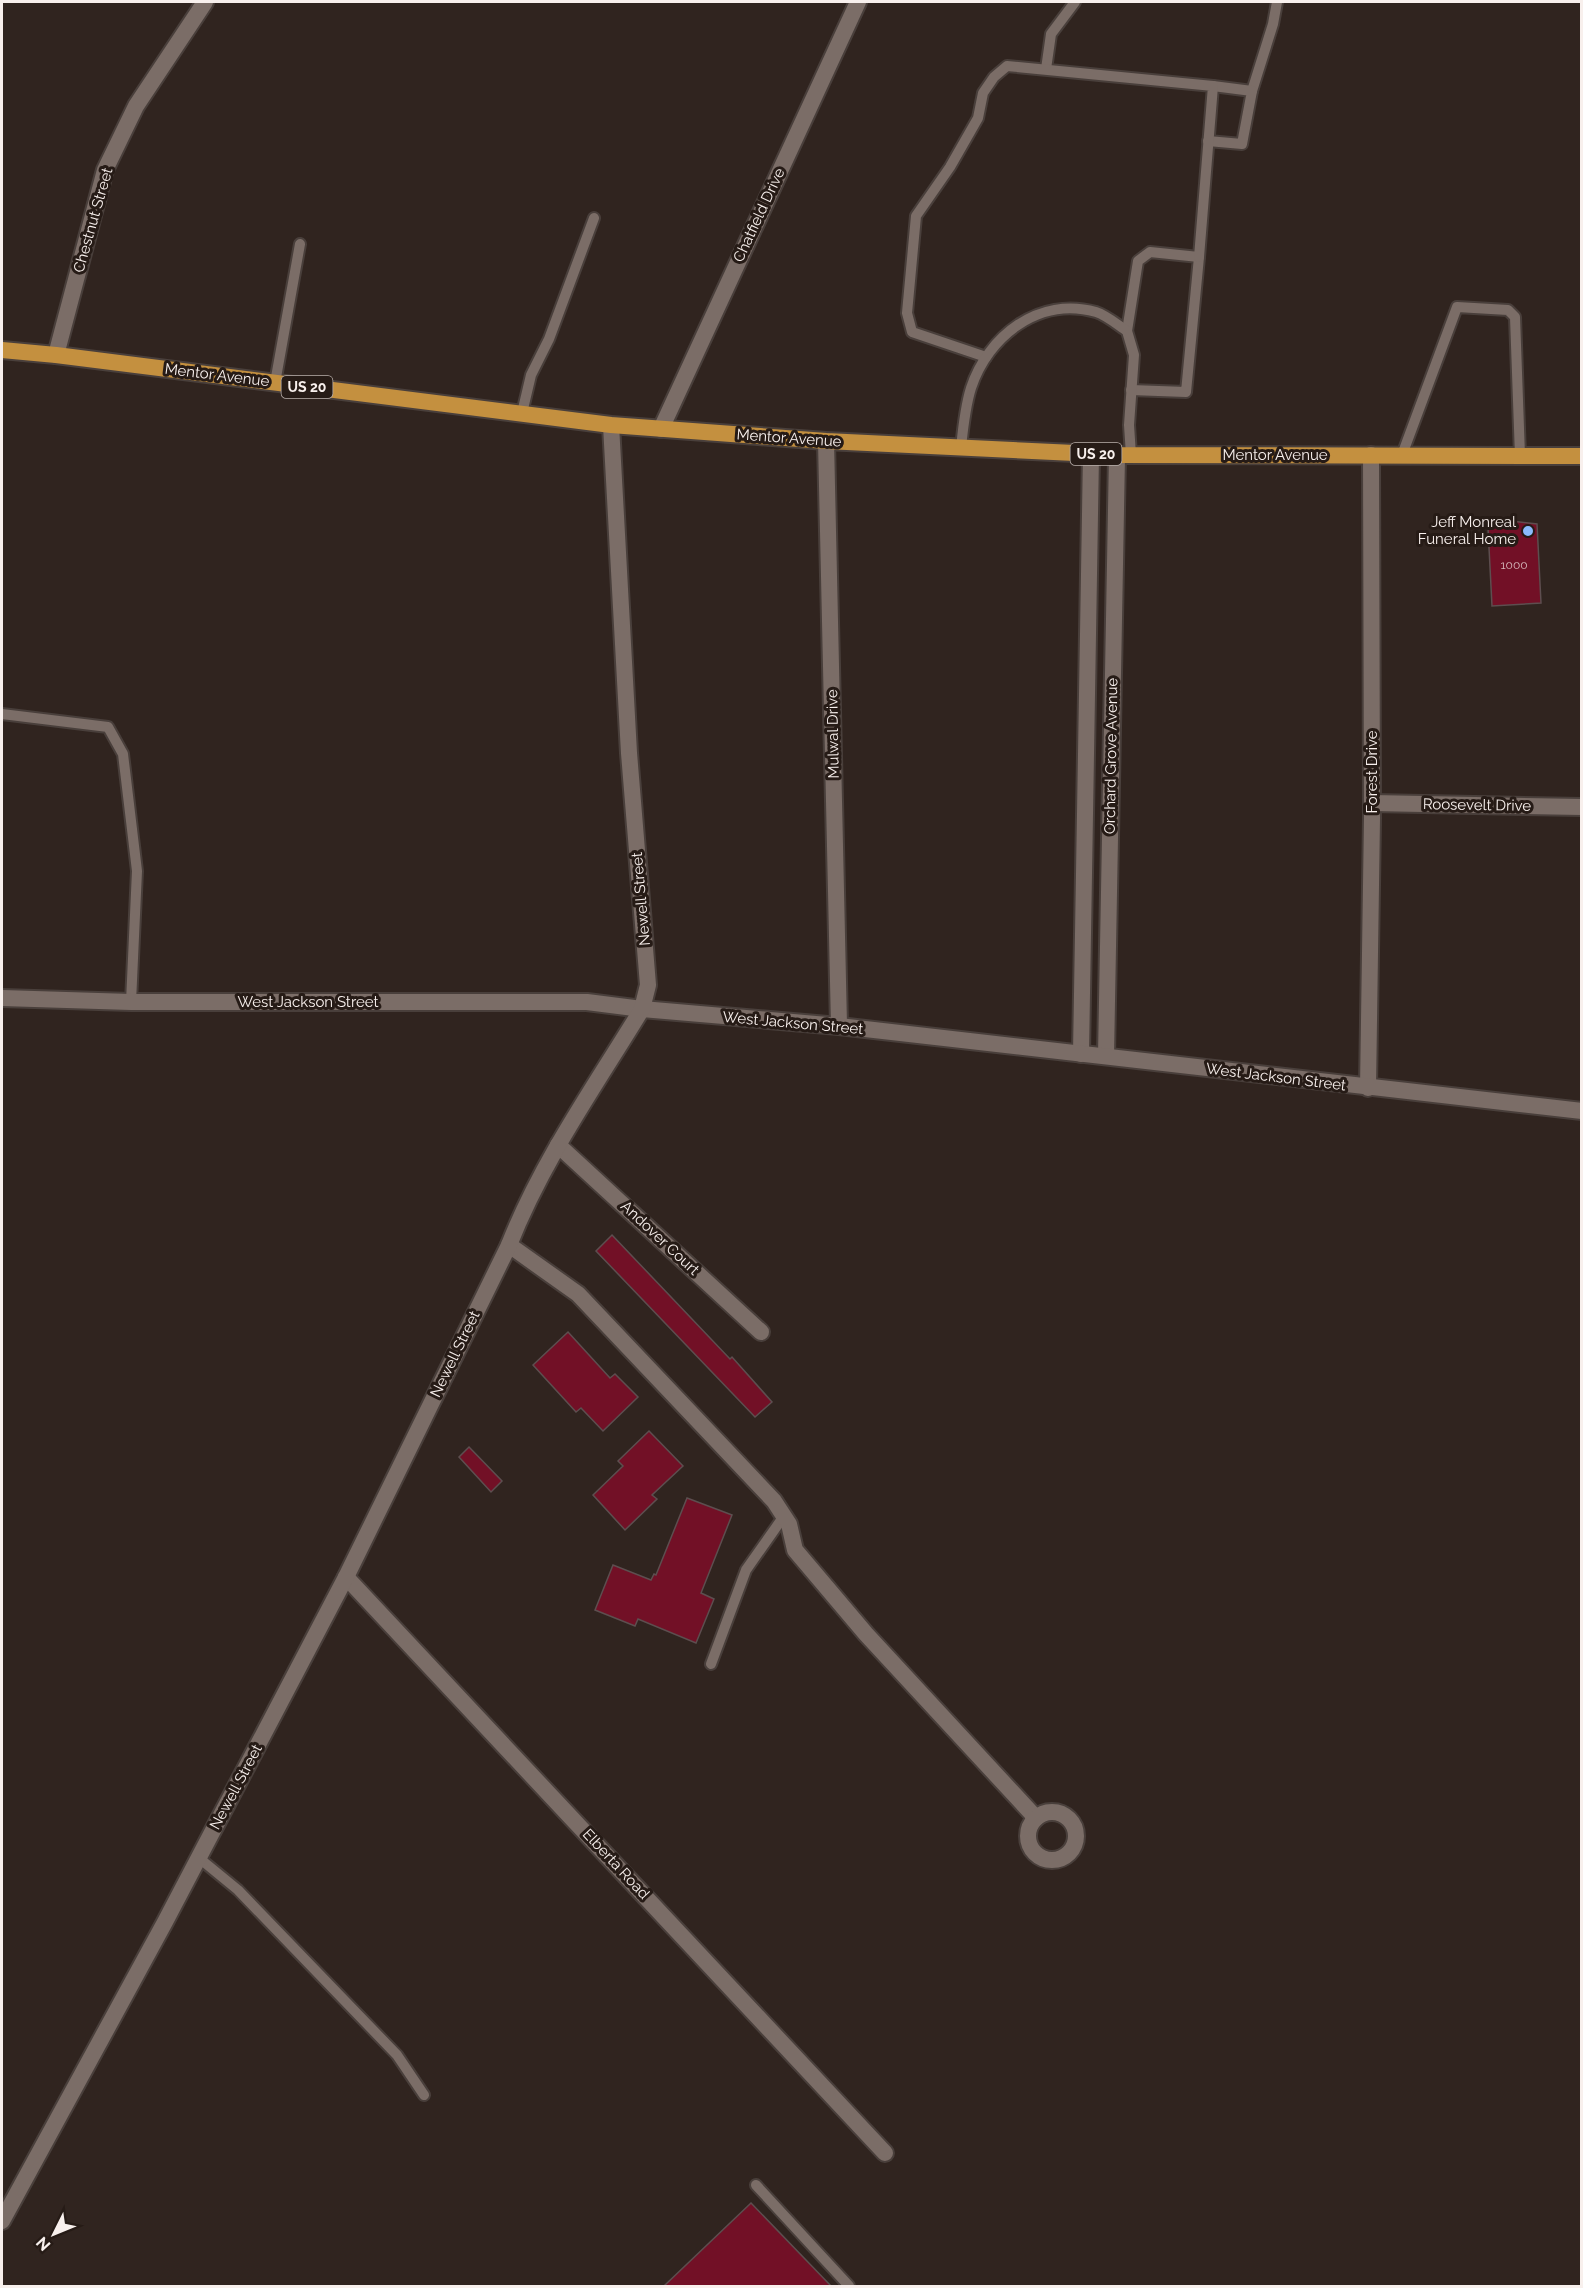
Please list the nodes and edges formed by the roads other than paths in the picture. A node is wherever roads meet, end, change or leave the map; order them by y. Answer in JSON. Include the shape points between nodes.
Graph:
{"nodes":[{"id":1,"x":205,"y":2,"type":"edge"},
{"id":2,"x":858,"y":2,"type":"edge"},
{"id":3,"x":1075,"y":2,"type":"edge"},
{"id":4,"x":1277,"y":2,"type":"edge"},
{"id":5,"x":1046,"y":69,"type":"junction"},
{"id":6,"x":1213,"y":86,"type":"junction"},
{"id":7,"x":1251,"y":91,"type":"junction"},
{"id":8,"x":1209,"y":141,"type":"junction"},
{"id":9,"x":594,"y":218,"type":"dead end"},
{"id":10,"x":300,"y":244,"type":"dead end"},
{"id":11,"x":1199,"y":257,"type":"junction"},
{"id":12,"x":1127,"y":331,"type":"junction"},
{"id":13,"x":2,"y":350,"type":"edge"},
{"id":14,"x":56,"y":355,"type":"junction"},
{"id":15,"x":986,"y":357,"type":"junction"},
{"id":16,"x":275,"y":383,"type":"junction"},
{"id":17,"x":1131,"y":390,"type":"junction"},
{"id":18,"x":522,"y":413,"type":"junction"},
{"id":19,"x":611,"y":424,"type":"junction"},
{"id":20,"x":660,"y":429,"type":"junction"},
{"id":21,"x":826,"y":441,"type":"junction"},
{"id":22,"x":962,"y":448,"type":"junction"},
{"id":23,"x":1091,"y":454,"type":"junction"},
{"id":24,"x":1124,"y":455,"type":"junction"},
{"id":25,"x":1371,"y":455,"type":"junction"},
{"id":26,"x":1402,"y":455,"type":"junction"},
{"id":27,"x":1520,"y":456,"type":"junction"},
{"id":28,"x":1581,"y":456,"type":"edge"},
{"id":29,"x":2,"y":714,"type":"edge"},
{"id":30,"x":1372,"y":803,"type":"junction"},
{"id":31,"x":1581,"y":807,"type":"edge"},
{"id":32,"x":2,"y":998,"type":"edge"},
{"id":33,"x":131,"y":1002,"type":"junction"},
{"id":34,"x":642,"y":1009,"type":"junction"},
{"id":35,"x":839,"y":1026,"type":"junction"},
{"id":36,"x":1081,"y":1054,"type":"junction"},
{"id":37,"x":1106,"y":1056,"type":"junction"},
{"id":38,"x":1368,"y":1088,"type":"junction"},
{"id":39,"x":1581,"y":1111,"type":"edge"},
{"id":40,"x":558,"y":1145,"type":"junction"},
{"id":41,"x":509,"y":1245,"type":"junction"},
{"id":42,"x":761,"y":1332,"type":"dead end"},
{"id":43,"x":784,"y":1516,"type":"junction"},
{"id":44,"x":346,"y":1578,"type":"junction"},
{"id":45,"x":711,"y":1664,"type":"dead end"},
{"id":46,"x":1036,"y":1818,"type":"dead end"},
{"id":47,"x":199,"y":1858,"type":"junction"},
{"id":48,"x":424,"y":2095,"type":"dead end"},
{"id":49,"x":885,"y":2153,"type":"dead end"},
{"id":50,"x":756,"y":2185,"type":"dead end"},
{"id":51,"x":2,"y":2221,"type":"edge"},
{"id":52,"x":849,"y":2286,"type":"edge"}],
"edges":[{"from":1,"to":14,"type":"street","name":"Chestnut Street","via":[[136,106],[105,170]]},
{"from":2,"to":20,"type":"street","name":"Chatfield Drive"},
{"from":3,"to":5,"type":"lane","via":[[1051,34]]},
{"from":4,"to":7,"type":"lane"},
{"from":5,"to":6,"type":"lane"},
{"from":5,"to":15,"type":"lane","via":[[1007,66],[994,77],[983,93],[978,118],[916,216],[907,313],[912,332]]},
{"from":6,"to":7,"type":"lane"},
{"from":6,"to":8,"type":"lane"},
{"from":7,"to":8,"type":"lane","via":[[1242,144]]},
{"from":8,"to":11,"type":"lane"},
{"from":9,"to":18,"type":"lane","via":[[549,339],[531,375]]},
{"from":10,"to":16,"type":"lane"},
{"from":11,"to":12,"type":"lane","via":[[1150,252],[1138,261]]},
{"from":11,"to":17,"type":"lane","via":[[1186,392]]},
{"from":12,"to":15,"type":"lane","via":[[1097,312],[1066,309],[1036,313],[1010,329]]},
{"from":12,"to":17,"type":"lane","via":[[1134,355]]},
{"from":13,"to":14,"type":"main road","name":"Mentor Avenue","number":"US 20"},
{"from":14,"to":16,"type":"main road","name":"Mentor Avenue","number":"US 20"},
{"from":15,"to":22,"type":"lane","via":[[971,388]]},
{"from":16,"to":18,"type":"main road","name":"Mentor Avenue","number":"US 20"},
{"from":17,"to":24,"type":"lane"},
{"from":18,"to":19,"type":"main road","name":"Mentor Avenue","number":"US 20"},
{"from":19,"to":20,"type":"main road","name":"Mentor Avenue","number":"US 20"},
{"from":19,"to":34,"type":"street","name":"Newell Street","via":[[629,753],[648,985]]},
{"from":20,"to":21,"type":"main road","name":"Mentor Avenue","number":"US 20"},
{"from":21,"to":22,"type":"main road","name":"Mentor Avenue","number":"US 20"},
{"from":21,"to":35,"type":"street","name":"Mulwal Drive"},
{"from":22,"to":23,"type":"main road","name":"Mentor Avenue","number":"US 20"},
{"from":23,"to":24,"type":"main road","name":"Mentor Avenue","number":"US 20"},
{"from":23,"to":36,"type":"street","name":"Orchard Grove Avenue"},
{"from":24,"to":25,"type":"main road","name":"Mentor Avenue","number":"US 20"},
{"from":24,"to":37,"type":"street","name":"Orchard Grove Avenue"},
{"from":25,"to":26,"type":"main road","name":"Mentor Avenue","number":"US 20"},
{"from":25,"to":30,"type":"street","name":"Forest Drive"},
{"from":26,"to":27,"type":"main road","name":"Mentor Avenue","number":"US 20"},
{"from":26,"to":27,"type":"lane","via":[[1457,307],[1508,310],[1515,317]]},
{"from":27,"to":28,"type":"main road","name":"Mentor Avenue","number":"US 20"},
{"from":29,"to":33,"type":"lane","via":[[108,727],[123,754],[137,871]]},
{"from":30,"to":31,"type":"street","name":"Roosevelt Drive"},
{"from":30,"to":38,"type":"street","name":"Forest Drive"},
{"from":32,"to":33,"type":"street","name":"West Jackson Street"},
{"from":33,"to":34,"type":"street","name":"West Jackson Street","via":[[587,1002]]},
{"from":34,"to":35,"type":"street","name":"West Jackson Street"},
{"from":34,"to":40,"type":"street","name":"Newell Street"},
{"from":35,"to":36,"type":"street","name":"West Jackson Street"},
{"from":36,"to":37,"type":"street","name":"West Jackson Street"},
{"from":37,"to":38,"type":"street","name":"West Jackson Street"},
{"from":38,"to":39,"type":"street","name":"West Jackson Street"},
{"from":40,"to":41,"type":"street","name":"Newell Street","via":[[521,1213]]},
{"from":40,"to":42,"type":"street","name":"Andover Court"},
{"from":41,"to":43,"type":"street","via":[[578,1294]]},
{"from":41,"to":44,"type":"street","name":"Newell Street"},
{"from":43,"to":45,"type":"lane","via":[[746,1570]]},
{"from":43,"to":46,"type":"street","via":[[795,1550],[866,1634]]},
{"from":44,"to":47,"type":"street","name":"Newell Street"},
{"from":44,"to":49,"type":"street","name":"Elberta Road"},
{"from":47,"to":48,"type":"lane","via":[[238,1890],[397,2055]]},
{"from":47,"to":51,"type":"street","name":"Newell Street"},
{"from":50,"to":52,"type":"lane"}]}
